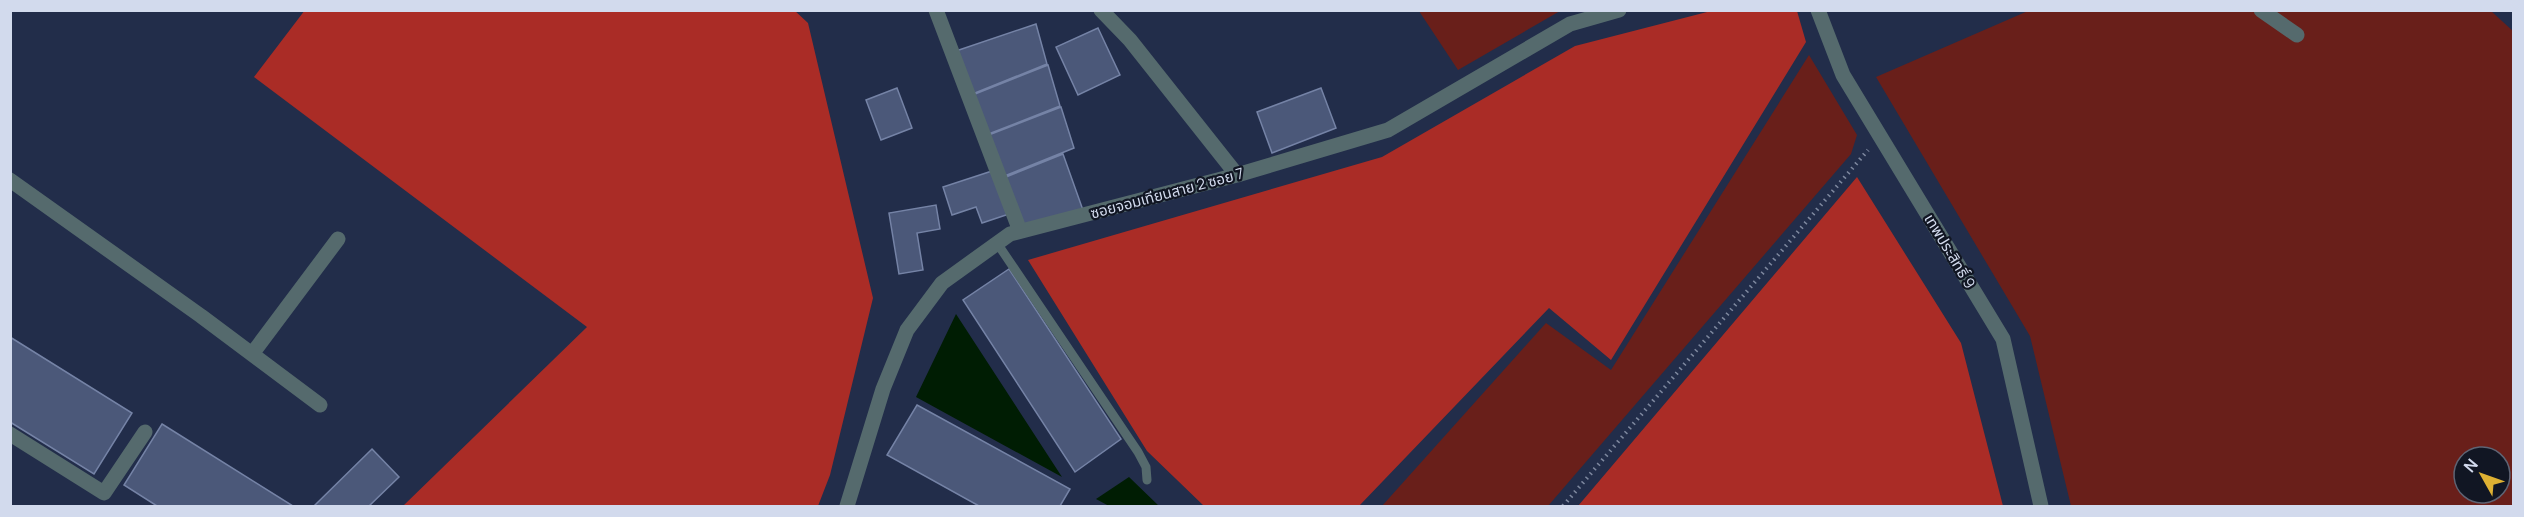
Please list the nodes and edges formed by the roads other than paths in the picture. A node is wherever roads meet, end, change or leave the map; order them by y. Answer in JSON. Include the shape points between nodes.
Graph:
{"nodes":[{"id":1,"x":936,"y":10,"type":"edge"},
{"id":2,"x":1101,"y":10,"type":"edge"},
{"id":3,"x":1619,"y":10,"type":"edge"},
{"id":4,"x":1818,"y":10,"type":"edge"},
{"id":5,"x":2261,"y":10,"type":"edge"},
{"id":6,"x":2297,"y":35,"type":"dead end"},
{"id":7,"x":1237,"y":175,"type":"junction"},
{"id":8,"x":10,"y":180,"type":"edge"},
{"id":9,"x":1020,"y":231,"type":"junction"},
{"id":10,"x":338,"y":239,"type":"dead end"},
{"id":11,"x":998,"y":243,"type":"junction"},
{"id":12,"x":252,"y":354,"type":"junction"},
{"id":13,"x":320,"y":405,"type":"dead end"},
{"id":14,"x":145,"y":432,"type":"dead end"},
{"id":15,"x":10,"y":434,"type":"edge"},
{"id":16,"x":1147,"y":480,"type":"dead end"},
{"id":17,"x":847,"y":507,"type":"edge"},
{"id":18,"x":2041,"y":507,"type":"edge"}],
"edges":[{"from":1,"to":9,"type":"street"},
{"from":2,"to":7,"type":"street","via":[[1130,40]]},
{"from":3,"to":7,"type":"street","name":"ซอยจอมเทียนสาย 2 ซอย 7","via":[[1570,24],[1388,130]]},
{"from":4,"to":18,"type":"street","name":"เทพประสิทธิ์ 9","via":[[1843,75],[2003,339]]},
{"from":5,"to":6,"type":"street"},
{"from":7,"to":9,"type":"street","name":"ซอยจอมเทียนสาย 2 ซอย 7"},
{"from":8,"to":12,"type":"street"},
{"from":9,"to":11,"type":"street","name":"ซอยจอมเทียนสาย 2 ซอย 7"},
{"from":10,"to":12,"type":"street"},
{"from":11,"to":16,"type":"lane","via":[[1138,452],[1146,466]]},
{"from":11,"to":17,"type":"street","name":"ซอยจอมเทียนสาย 2 ซอย 7","via":[[942,283],[907,330],[883,389]]},
{"from":12,"to":13,"type":"street"},
{"from":14,"to":15,"type":"street","via":[[104,493]]}]}
